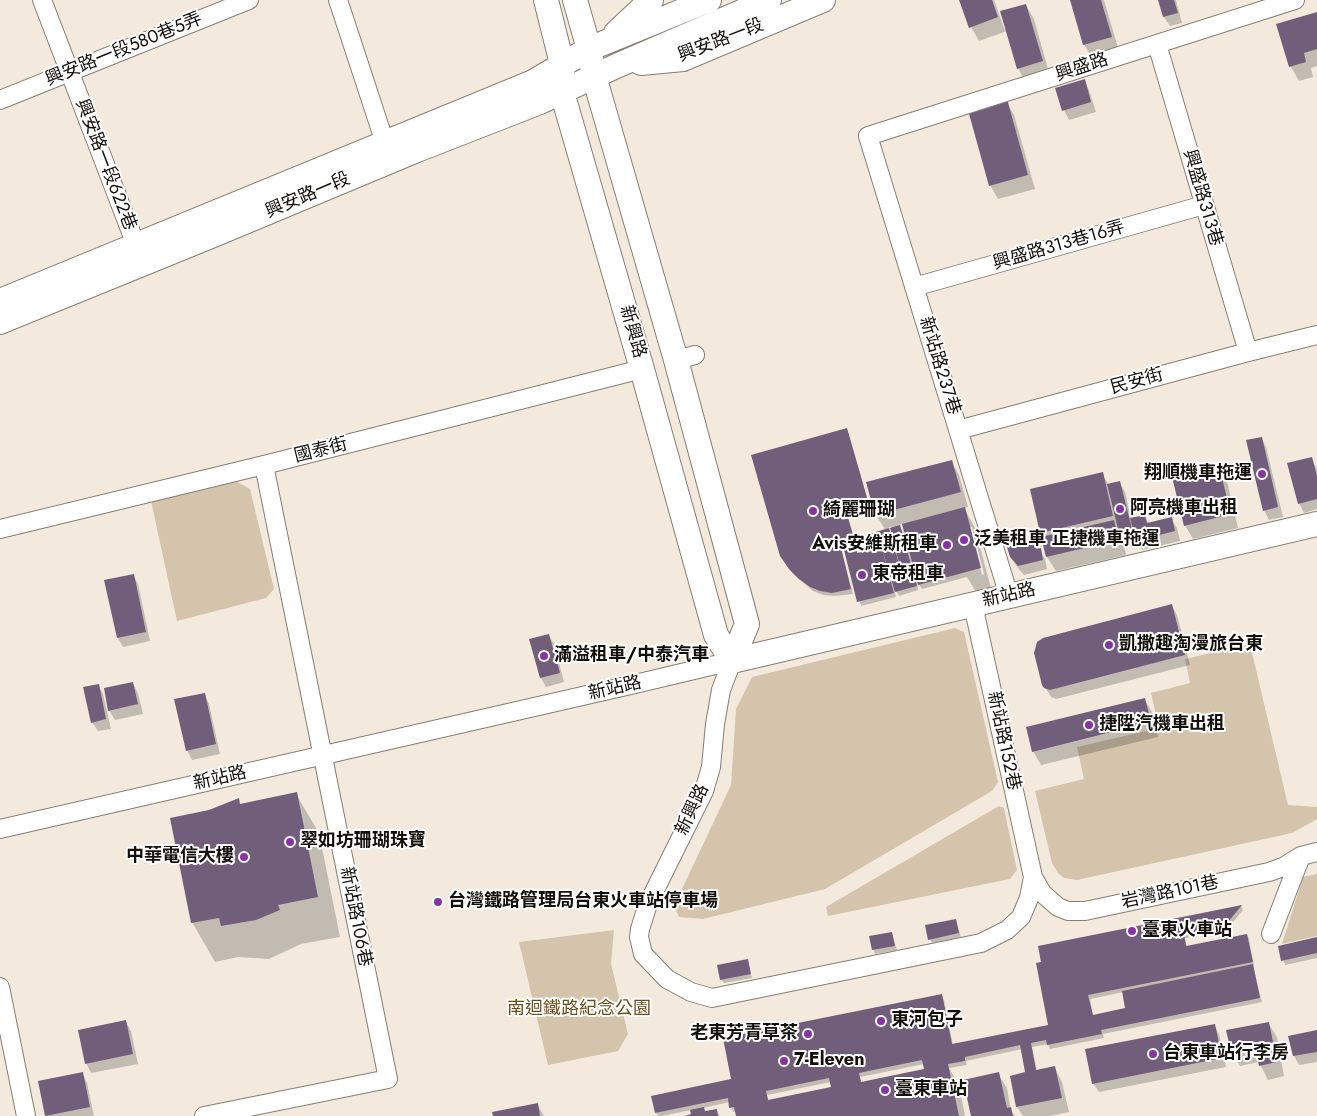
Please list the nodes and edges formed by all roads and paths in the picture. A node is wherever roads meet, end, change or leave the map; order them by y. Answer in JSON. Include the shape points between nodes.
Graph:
{"nodes":[{"id":1,"x":42,"y":0,"type":"edge"},
{"id":2,"x":249,"y":0,"type":"edge"},
{"id":3,"x":338,"y":0,"type":"edge"},
{"id":4,"x":546,"y":0,"type":"edge"},
{"id":5,"x":575,"y":0,"type":"edge"},
{"id":6,"x":651,"y":0,"type":"edge"},
{"id":7,"x":709,"y":0,"type":"edge"},
{"id":8,"x":769,"y":0,"type":"edge"},
{"id":9,"x":823,"y":0,"type":"edge"},
{"id":10,"x":1295,"y":0,"type":"edge"},
{"id":11,"x":1157,"y":44,"type":"junction"},
{"id":12,"x":599,"y":45,"type":"junction"},
{"id":13,"x":562,"y":64,"type":"junction"},
{"id":14,"x":604,"y":71,"type":"junction"},
{"id":15,"x":70,"y":72,"type":"junction"},
{"id":16,"x":562,"y":92,"type":"junction"},
{"id":17,"x":0,"y":100,"type":"edge"},
{"id":18,"x":868,"y":136,"type":"joint"},
{"id":19,"x":385,"y":143,"type":"junction"},
{"id":20,"x":1204,"y":205,"type":"junction"},
{"id":21,"x":136,"y":245,"type":"junction"},
{"id":22,"x":914,"y":287,"type":"junction"},
{"id":23,"x":0,"y":301,"type":"edge"},
{"id":24,"x":0,"y":322,"type":"edge"},
{"id":25,"x":1317,"y":335,"type":"edge"},
{"id":26,"x":1248,"y":352,"type":"junction"},
{"id":27,"x":642,"y":369,"type":"junction"},
{"id":28,"x":958,"y":430,"type":"junction"},
{"id":29,"x":264,"y":465,"type":"junction"},
{"id":30,"x":1317,"y":524,"type":"edge"},
{"id":31,"x":0,"y":530,"type":"edge"},
{"id":32,"x":1009,"y":596,"type":"junction"},
{"id":33,"x":973,"y":605,"type":"junction"},
{"id":34,"x":732,"y":661,"type":"junction"},
{"id":35,"x":323,"y":756,"type":"junction"},
{"id":36,"x":0,"y":829,"type":"edge"},
{"id":37,"x":1309,"y":854,"type":"edge"},
{"id":38,"x":1033,"y":877,"type":"junction"},
{"id":39,"x":1271,"y":934,"type":"dead end"},
{"id":40,"x":0,"y":987,"type":"edge"},
{"id":41,"x":26,"y":1116,"type":"edge"},
{"id":42,"x":204,"y":1116,"type":"edge"}],
"edges":[{"from":1,"to":15,"type":"street","name":"興安路一段622巷"},
{"from":2,"to":15,"type":"street","name":"興安路一段580巷5弄"},
{"from":3,"to":19,"type":"street"},
{"from":4,"to":13,"type":"street","name":"新興路"},
{"from":5,"to":12,"type":"street","name":"新興路"},
{"from":6,"to":12,"type":"street","name":"興安路一段"},
{"from":7,"to":12,"type":"street","name":"興安路一段"},
{"from":8,"to":14,"type":"street","name":"興安路一段"},
{"from":9,"to":14,"type":"street","name":"興安路一段","via":[[682,59]]},
{"from":10,"to":11,"type":"street","name":"興盛路"},
{"from":11,"to":18,"type":"street","name":"興盛路"},
{"from":11,"to":20,"type":"street","name":"興盛路313巷"},
{"from":12,"to":13,"type":"street","name":"興安路一段"},
{"from":12,"to":14,"type":"street","name":"新興路"},
{"from":13,"to":16,"type":"street","name":"新興路"},
{"from":13,"to":19,"type":"street","name":"興安路一段","via":[[533,82]]},
{"from":14,"to":16,"type":"street","name":"興安路一段"},
{"from":14,"to":34,"type":"street","name":"新興路","via":[[685,358],[747,624]]},
{"from":15,"to":17,"type":"street","name":"興安路一段580巷5弄"},
{"from":15,"to":21,"type":"street","name":"興安路一段622巷"},
{"from":16,"to":24,"type":"street","name":"興安路一段"},
{"from":16,"to":27,"type":"street","name":"新興路"},
{"from":18,"to":22,"type":"street","name":"新站路237巷"},
{"from":19,"to":21,"type":"street","name":"興安路一段"},
{"from":20,"to":22,"type":"street","name":"興盛路313巷16弄"},
{"from":20,"to":26,"type":"street","name":"興盛路313巷"},
{"from":21,"to":23,"type":"street","name":"興安路一段"},
{"from":22,"to":28,"type":"street","name":"新站路237巷"},
{"from":25,"to":26,"type":"street","name":"民安街"},
{"from":26,"to":28,"type":"street","name":"民安街"},
{"from":27,"to":29,"type":"street","name":"國泰街"},
{"from":27,"to":34,"type":"street","name":"新興路","via":[[716,635]]},
{"from":28,"to":32,"type":"street","name":"新站路237巷"},
{"from":29,"to":31,"type":"street","name":"國泰街"},
{"from":29,"to":35,"type":"street","name":"新站路106巷"},
{"from":30,"to":32,"type":"street","name":"新站路"},
{"from":32,"to":33,"type":"street","name":"新站路"},
{"from":33,"to":34,"type":"street","name":"新站路"},
{"from":33,"to":38,"type":"street","name":"新站路152巷"},
{"from":34,"to":35,"type":"street","name":"新站路"},
{"from":34,"to":38,"type":"street","name":"新興路","via":[[721,690],[704,791],[648,904],[639,937],[644,954],[667,979],[691,992],[712,998],[981,943],[1007,930],[1021,916]]},
{"from":35,"to":36,"type":"street","name":"新站路"},
{"from":35,"to":42,"type":"street","name":"新站路106巷","via":[[388,1079]]},
{"from":37,"to":38,"type":"street","name":"岩灣路101巷","via":[[1269,872],[1085,911],[1058,907],[1042,893]]},
{"from":37,"to":39,"type":"street"},
{"from":40,"to":41,"type":"street"}]}
